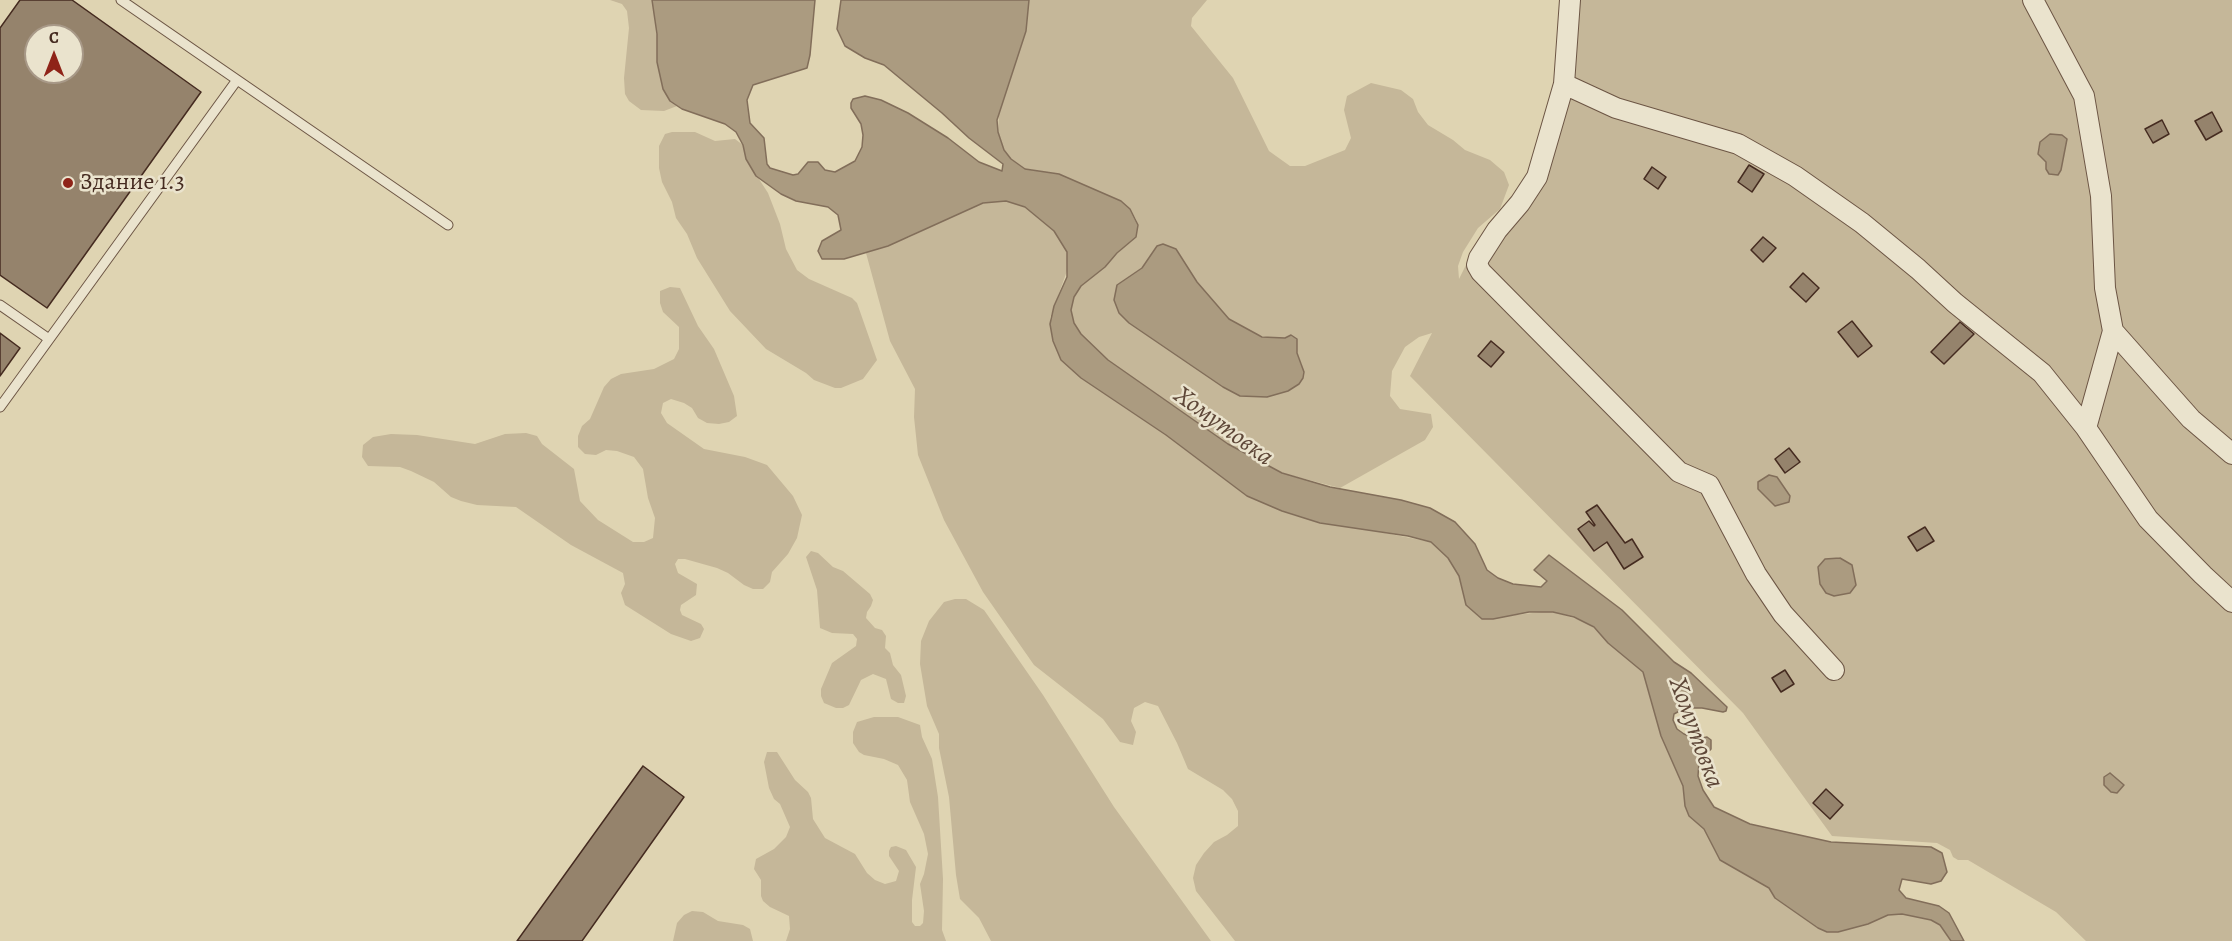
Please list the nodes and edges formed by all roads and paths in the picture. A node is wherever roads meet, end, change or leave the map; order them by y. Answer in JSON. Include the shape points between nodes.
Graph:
{"nodes":[{"id":1,"x":121,"y":0,"type":"edge"},
{"id":2,"x":1570,"y":0,"type":"edge"},
{"id":3,"x":2033,"y":0,"type":"edge"},
{"id":4,"x":237,"y":80,"type":"junction"},
{"id":5,"x":1564,"y":84,"type":"junction"},
{"id":6,"x":448,"y":225,"type":"dead end"},
{"id":7,"x":0,"y":305,"type":"edge"},
{"id":8,"x":2113,"y":331,"type":"junction"},
{"id":9,"x":49,"y":339,"type":"junction"},
{"id":10,"x":0,"y":407,"type":"edge"},
{"id":11,"x":2086,"y":428,"type":"junction"},
{"id":12,"x":2232,"y":454,"type":"edge"},
{"id":13,"x":2232,"y":602,"type":"edge"},
{"id":14,"x":1834,"y":670,"type":"dead end"}],
"edges":[{"from":1,"to":4,"type":"lane"},
{"from":2,"to":5,"type":"street"},
{"from":3,"to":8,"type":"street","via":[[2084,96],[2101,196],[2105,288]]},
{"from":4,"to":6,"type":"lane"},
{"from":4,"to":9,"type":"lane"},
{"from":5,"to":11,"type":"street","via":[[1616,108],[1737,144],[1795,176],[1862,223],[2042,373]]},
{"from":5,"to":14,"type":"street","via":[[1535,183],[1497,230],[1477,265],[1679,472],[1709,484],[1756,574],[1783,614]]},
{"from":7,"to":9,"type":"lane"},
{"from":8,"to":11,"type":"street"},
{"from":8,"to":12,"type":"street","via":[[2192,419]]},
{"from":9,"to":10,"type":"lane"},
{"from":11,"to":13,"type":"street","via":[[2148,519]]}]}
